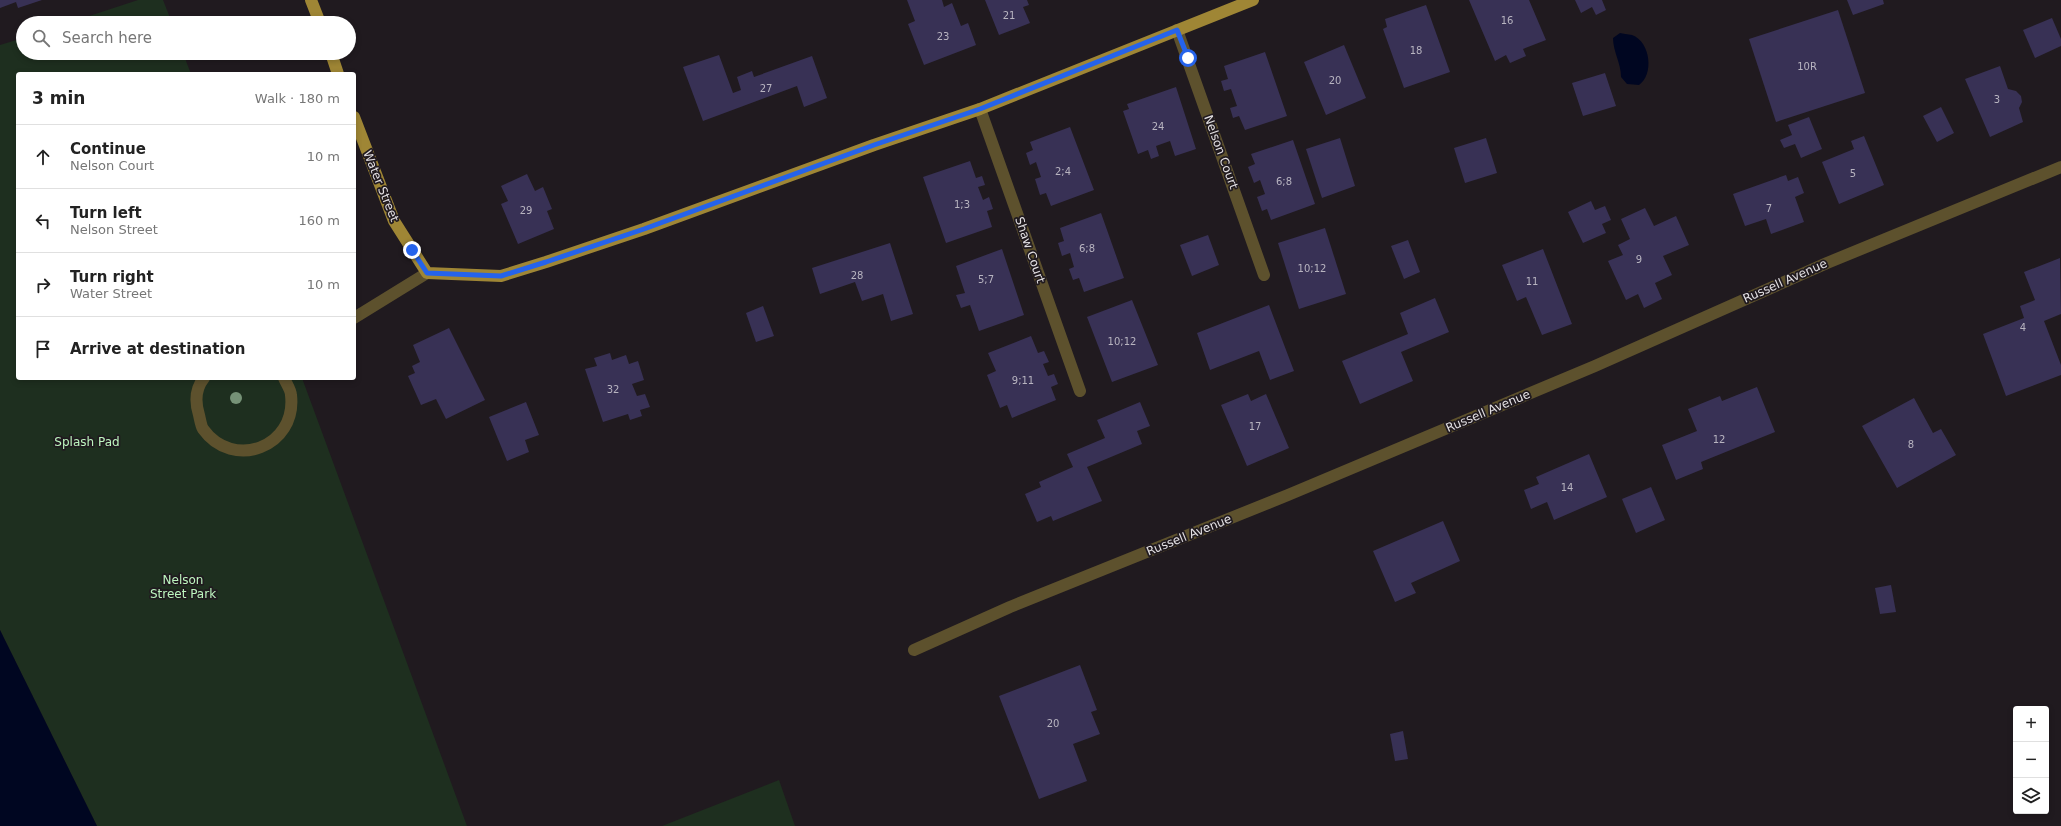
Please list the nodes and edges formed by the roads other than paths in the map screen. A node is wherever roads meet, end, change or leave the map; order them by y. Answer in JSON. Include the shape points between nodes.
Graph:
{"nodes":[{"id":1,"x":311,"y":0,"type":"edge"},
{"id":2,"x":1253,"y":0,"type":"edge"},
{"id":3,"x":317,"y":16,"type":"edge"},
{"id":4,"x":1177,"y":30,"type":"junction"},
{"id":5,"x":333,"y":60,"type":"edge"},
{"id":6,"x":337,"y":72,"type":"edge"},
{"id":7,"x":980,"y":109,"type":"junction"},
{"id":8,"x":356,"y":122,"type":"edge"},
{"id":9,"x":2061,"y":167,"type":"edge"},
{"id":10,"x":427,"y":273,"type":"junction"},
{"id":11,"x":1264,"y":275,"type":"dead end"},
{"id":12,"x":356,"y":317,"type":"edge"},
{"id":13,"x":203,"y":380,"type":"edge"},
{"id":14,"x":285,"y":380,"type":"edge"},
{"id":15,"x":1080,"y":391,"type":"dead end"},
{"id":16,"x":914,"y":650,"type":"dead end"}],
"edges":[{"from":1,"to":3,"type":"main road"},
{"from":2,"to":4,"type":"main road"},
{"from":4,"to":7,"type":"main road"},
{"from":4,"to":11,"type":"street","name":"Nelson Court"},
{"from":5,"to":6,"type":"main road"},
{"from":7,"to":10,"type":"main road","via":[[644,229],[501,276]]},
{"from":7,"to":15,"type":"street","name":"Shaw Court"},
{"from":8,"to":10,"type":"main road","name":"Water Street","via":[[394,221]]},
{"from":9,"to":16,"type":"street","name":"Russell Avenue","via":[[1827,263],[1580,372],[1288,495],[1010,607]]},
{"from":10,"to":12,"type":"street"},
{"from":13,"to":14,"type":"street","via":[[195,403],[203,429],[220,445],[247,452],[270,444],[288,422],[291,394]]}]}
